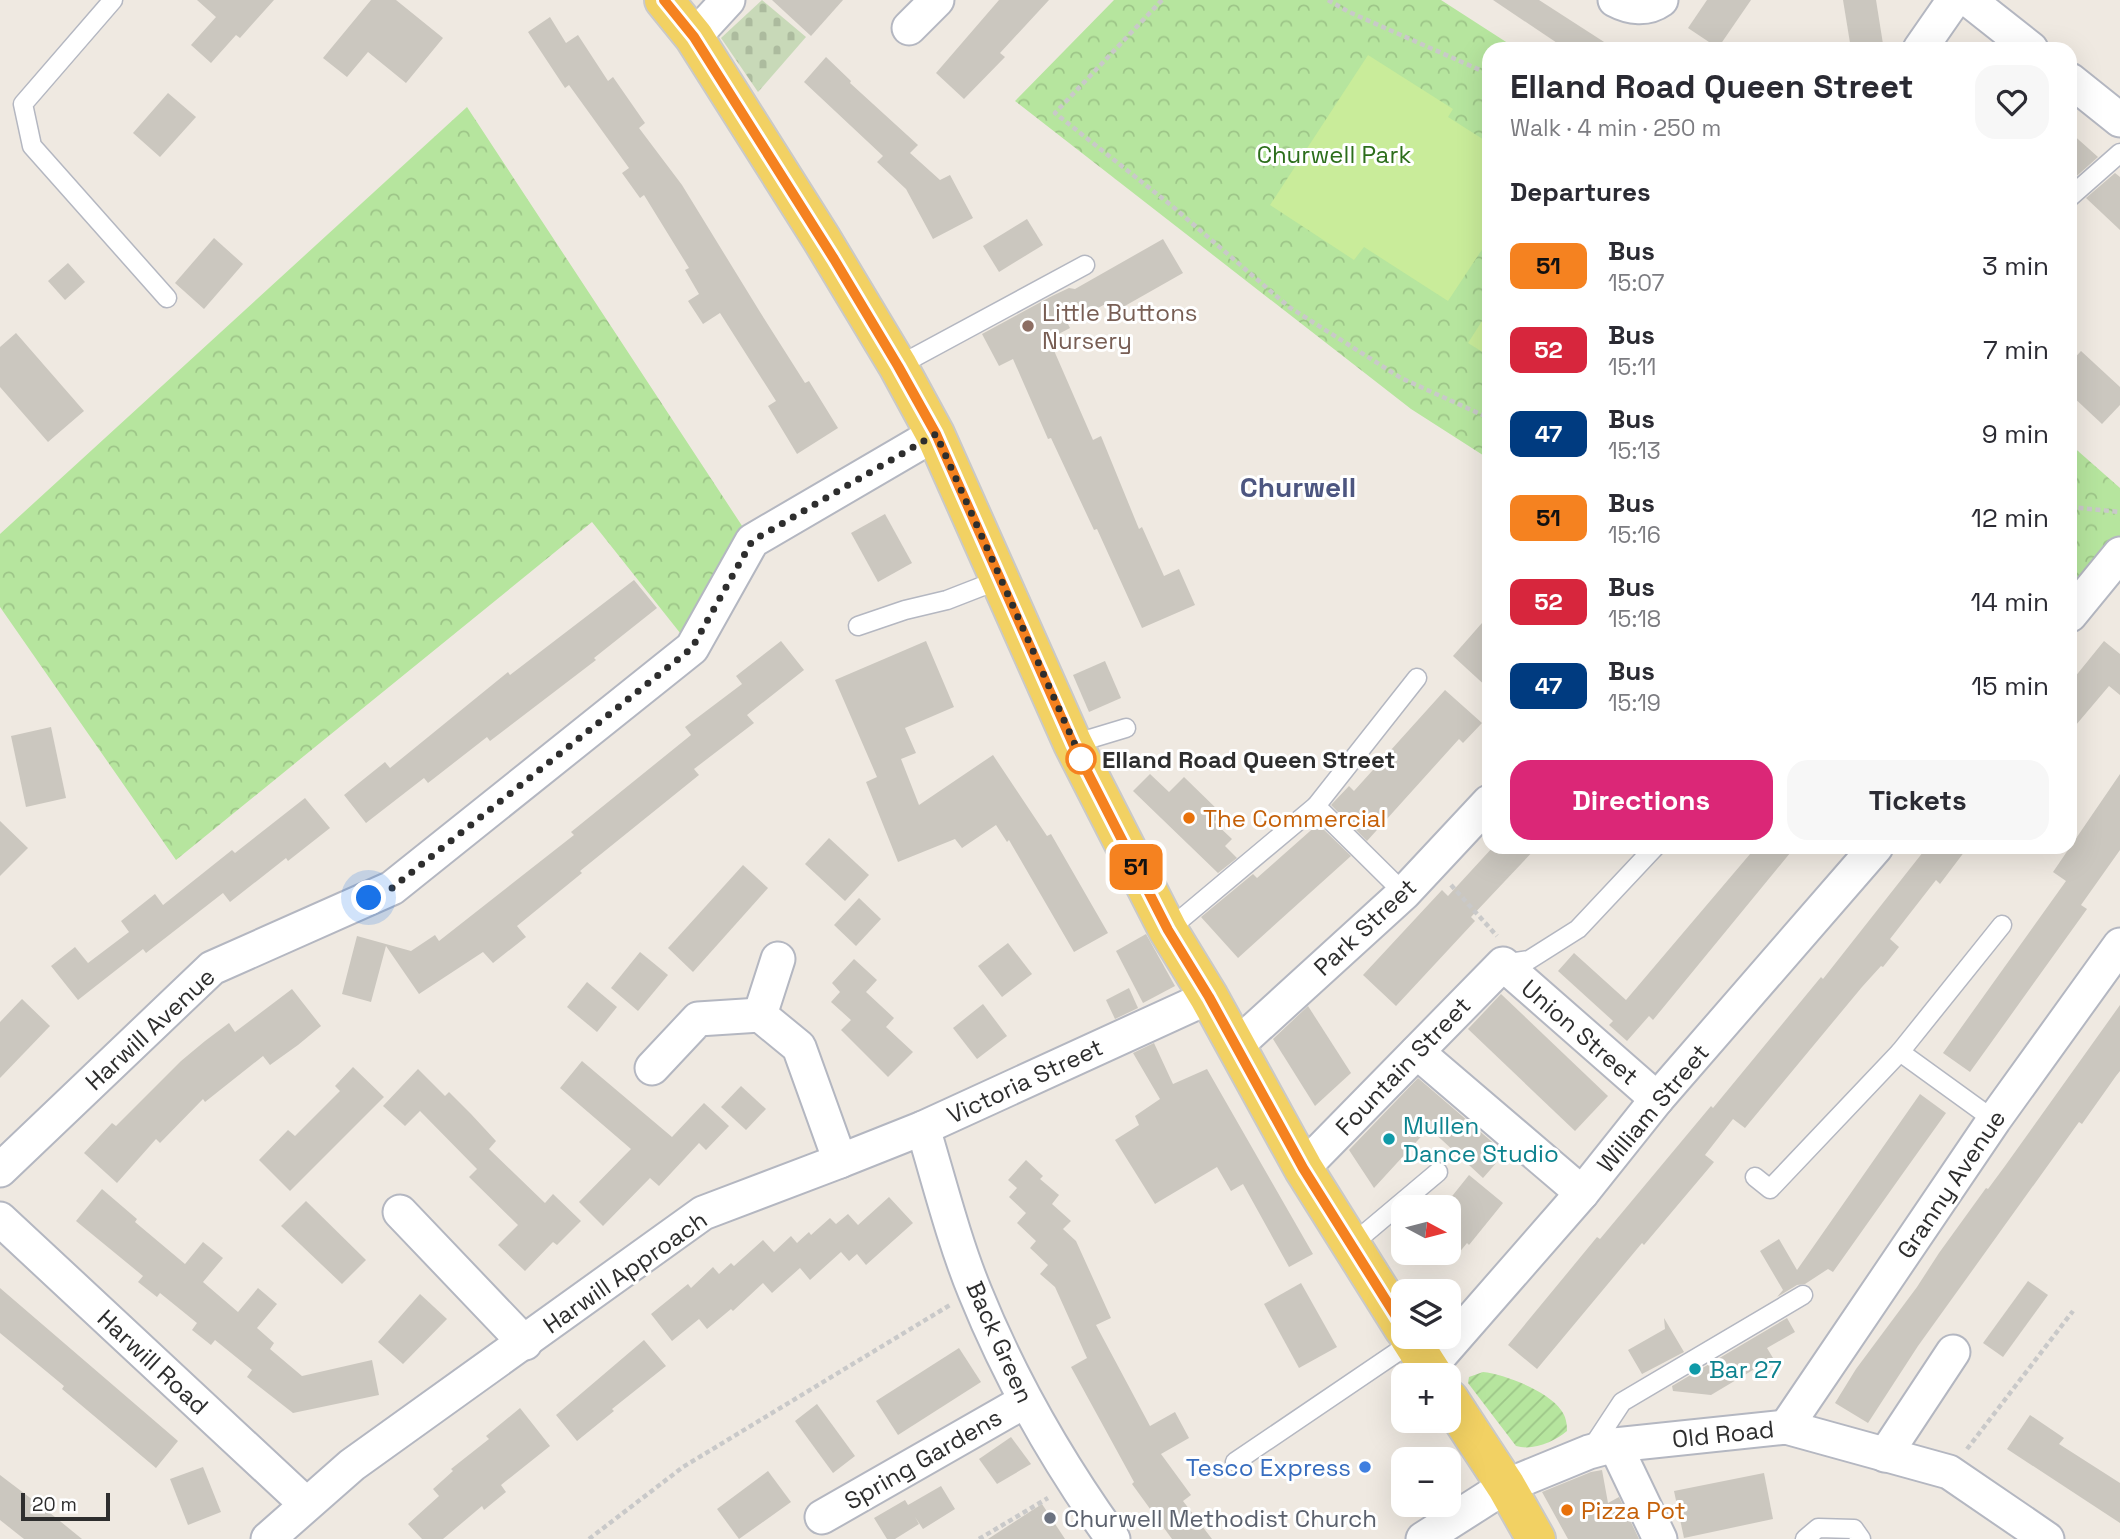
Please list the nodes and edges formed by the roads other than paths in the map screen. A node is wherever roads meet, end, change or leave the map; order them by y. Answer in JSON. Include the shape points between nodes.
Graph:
{"nodes":[{"id":1,"x":113,"y":0,"type":"edge"},
{"id":2,"x":664,"y":0,"type":"edge"},
{"id":3,"x":728,"y":0,"type":"edge"},
{"id":4,"x":937,"y":0,"type":"edge"},
{"id":5,"x":1615,"y":0,"type":"edge"},
{"id":6,"x":1661,"y":0,"type":"edge"},
{"id":7,"x":1954,"y":0,"type":"edge"},
{"id":8,"x":1969,"y":0,"type":"edge"},
{"id":9,"x":909,"y":28,"type":"dead end"},
{"id":10,"x":694,"y":37,"type":"junction"},
{"id":11,"x":1925,"y":42,"type":"edge"},
{"id":12,"x":2022,"y":42,"type":"edge"},
{"id":13,"x":2077,"y":86,"type":"edge"},
{"id":14,"x":2120,"y":120,"type":"edge"},
{"id":15,"x":2120,"y":153,"type":"edge"},
{"id":16,"x":2077,"y":191,"type":"edge"},
{"id":17,"x":1085,"y":265,"type":"dead end"},
{"id":18,"x":167,"y":298,"type":"dead end"},
{"id":19,"x":898,"y":366,"type":"junction"},
{"id":20,"x":936,"y":434,"type":"junction"},
{"id":21,"x":2120,"y":554,"type":"edge"},
{"id":22,"x":1000,"y":579,"type":"junction"},
{"id":23,"x":2077,"y":606,"type":"edge"},
{"id":24,"x":858,"y":626,"type":"dead end"},
{"id":25,"x":1417,"y":678,"type":"dead end"},
{"id":26,"x":1126,"y":729,"type":"dead end"},
{"id":27,"x":1073,"y":744,"type":"junction"},
{"id":28,"x":1316,"y":806,"type":"junction"},
{"id":29,"x":1482,"y":809,"type":"edge"},
{"id":30,"x":1648,"y":854,"type":"edge"},
{"id":31,"x":1870,"y":854,"type":"edge"},
{"id":32,"x":1404,"y":893,"type":"junction"},
{"id":33,"x":2002,"y":925,"type":"dead end"},
{"id":34,"x":1168,"y":930,"type":"junction"},
{"id":35,"x":2120,"y":945,"type":"edge"},
{"id":36,"x":778,"y":959,"type":"dead end"},
{"id":37,"x":1503,"y":964,"type":"junction"},
{"id":38,"x":1209,"y":997,"type":"junction"},
{"id":39,"x":760,"y":1015,"type":"junction"},
{"id":40,"x":1235,"y":1047,"type":"junction"},
{"id":41,"x":1417,"y":1052,"type":"junction"},
{"id":42,"x":1900,"y":1052,"type":"junction"},
{"id":43,"x":652,"y":1068,"type":"dead end"},
{"id":44,"x":1657,"y":1100,"type":"junction"},
{"id":45,"x":1994,"y":1120,"type":"junction"},
{"id":46,"x":923,"y":1128,"type":"junction"},
{"id":47,"x":840,"y":1161,"type":"junction"},
{"id":48,"x":1303,"y":1168,"type":"junction"},
{"id":49,"x":0,"y":1170,"type":"edge"},
{"id":50,"x":1438,"y":1172,"type":"dead end"},
{"id":51,"x":1755,"y":1177,"type":"dead end"},
{"id":52,"x":1582,"y":1193,"type":"junction"},
{"id":53,"x":400,"y":1212,"type":"dead end"},
{"id":54,"x":0,"y":1219,"type":"edge"},
{"id":55,"x":1350,"y":1246,"type":"junction"},
{"id":56,"x":1803,"y":1295,"type":"dead end"},
{"id":57,"x":525,"y":1343,"type":"junction"},
{"id":58,"x":1953,"y":1352,"type":"dead end"},
{"id":59,"x":1423,"y":1358,"type":"edge"},
{"id":60,"x":1025,"y":1401,"type":"junction"},
{"id":61,"x":1786,"y":1427,"type":"junction"},
{"id":62,"x":1602,"y":1449,"type":"junction"},
{"id":63,"x":1885,"y":1455,"type":"junction"},
{"id":64,"x":1235,"y":1462,"type":"dead end"},
{"id":65,"x":1506,"y":1486,"type":"junction"},
{"id":66,"x":306,"y":1504,"type":"junction"},
{"id":67,"x":822,"y":1517,"type":"dead end"},
{"id":68,"x":268,"y":1539,"type":"edge"},
{"id":69,"x":1113,"y":1539,"type":"edge"},
{"id":70,"x":1424,"y":1539,"type":"edge"},
{"id":71,"x":1536,"y":1539,"type":"edge"},
{"id":72,"x":1660,"y":1539,"type":"edge"},
{"id":73,"x":1805,"y":1539,"type":"edge"},
{"id":74,"x":1861,"y":1539,"type":"edge"},
{"id":75,"x":2047,"y":1539,"type":"edge"}],
"edges":[{"from":1,"to":18,"type":"lane","via":[[23,104],[32,146]]},
{"from":2,"to":10,"type":"main road"},
{"from":3,"to":10,"type":"street"},
{"from":4,"to":9,"type":"street"},
{"from":5,"to":6,"type":"street","via":[[1636,7]]},
{"from":7,"to":11,"type":"street"},
{"from":8,"to":12,"type":"street"},
{"from":10,"to":19,"type":"main road"},
{"from":13,"to":14,"type":"street"},
{"from":15,"to":16,"type":"lane"},
{"from":17,"to":19,"type":"lane"},
{"from":19,"to":20,"type":"main road"},
{"from":20,"to":22,"type":"main road"},
{"from":20,"to":49,"type":"street","name":"Harwill Avenue","via":[[752,541],[692,648],[392,888],[212,968]]},
{"from":21,"to":23,"type":"street"},
{"from":22,"to":24,"type":"lane"},
{"from":22,"to":27,"type":"main road"},
{"from":25,"to":28,"type":"lane"},
{"from":26,"to":27,"type":"lane"},
{"from":27,"to":34,"type":"main road"},
{"from":28,"to":32,"type":"lane"},
{"from":28,"to":34,"type":"lane"},
{"from":29,"to":32,"type":"street","name":"Park Street"},
{"from":30,"to":37,"type":"lane","via":[[1578,929],[1529,960]]},
{"from":31,"to":44,"type":"street","name":"William Street"},
{"from":32,"to":40,"type":"street","name":"Park Street"},
{"from":33,"to":42,"type":"lane"},
{"from":34,"to":38,"type":"main road"},
{"from":35,"to":45,"type":"street","name":"Granny Avenue"},
{"from":36,"to":39,"type":"street"},
{"from":37,"to":41,"type":"street","name":"Fountain Street"},
{"from":37,"to":44,"type":"street","name":"Union Street"},
{"from":38,"to":40,"type":"main road"},
{"from":38,"to":46,"type":"street","name":"Victoria Street"},
{"from":39,"to":43,"type":"street","via":[[698,1019]]},
{"from":39,"to":47,"type":"street","via":[[799,1047]]},
{"from":40,"to":48,"type":"main road"},
{"from":41,"to":48,"type":"street","name":"Fountain Street"},
{"from":41,"to":52,"type":"street"},
{"from":42,"to":45,"type":"lane"},
{"from":42,"to":51,"type":"lane","via":[[1770,1189]]},
{"from":44,"to":52,"type":"street","name":"William Street"},
{"from":45,"to":61,"type":"street","name":"Granny Avenue"},
{"from":46,"to":47,"type":"street","name":"Victoria Street"},
{"from":46,"to":60,"type":"street","name":"Back Green","via":[[974,1290]]},
{"from":47,"to":57,"type":"street","name":"Harwill Approach","via":[[704,1213]]},
{"from":48,"to":55,"type":"main road"},
{"from":50,"to":55,"type":"lane"},
{"from":52,"to":59,"type":"street","name":"William Street"},
{"from":53,"to":57,"type":"street","name":"Harwill Approach"},
{"from":54,"to":66,"type":"street","name":"Harwill Road"},
{"from":55,"to":59,"type":"main road"},
{"from":56,"to":62,"type":"lane","via":[[1622,1402]]},
{"from":57,"to":66,"type":"street","name":"Harwill Approach","via":[[352,1465]]},
{"from":58,"to":63,"type":"street"},
{"from":59,"to":64,"type":"lane"},
{"from":59,"to":65,"type":"main road"},
{"from":60,"to":67,"type":"street","name":"Spring Gardens"},
{"from":60,"to":69,"type":"street","name":"Back Green","via":[[1073,1483]]},
{"from":61,"to":62,"type":"street","name":"Old Road"},
{"from":61,"to":63,"type":"street","name":"Old Road"},
{"from":62,"to":65,"type":"street","name":"Old Road"},
{"from":62,"to":72,"type":"street"},
{"from":63,"to":75,"type":"street","name":"Old Road","via":[[1949,1472]]},
{"from":65,"to":70,"type":"street","name":"Old Road"},
{"from":65,"to":71,"type":"main road"},
{"from":66,"to":68,"type":"street","name":"Harwill Approach"},
{"from":73,"to":74,"type":"lane","via":[[1818,1528],[1854,1529]]}]}
